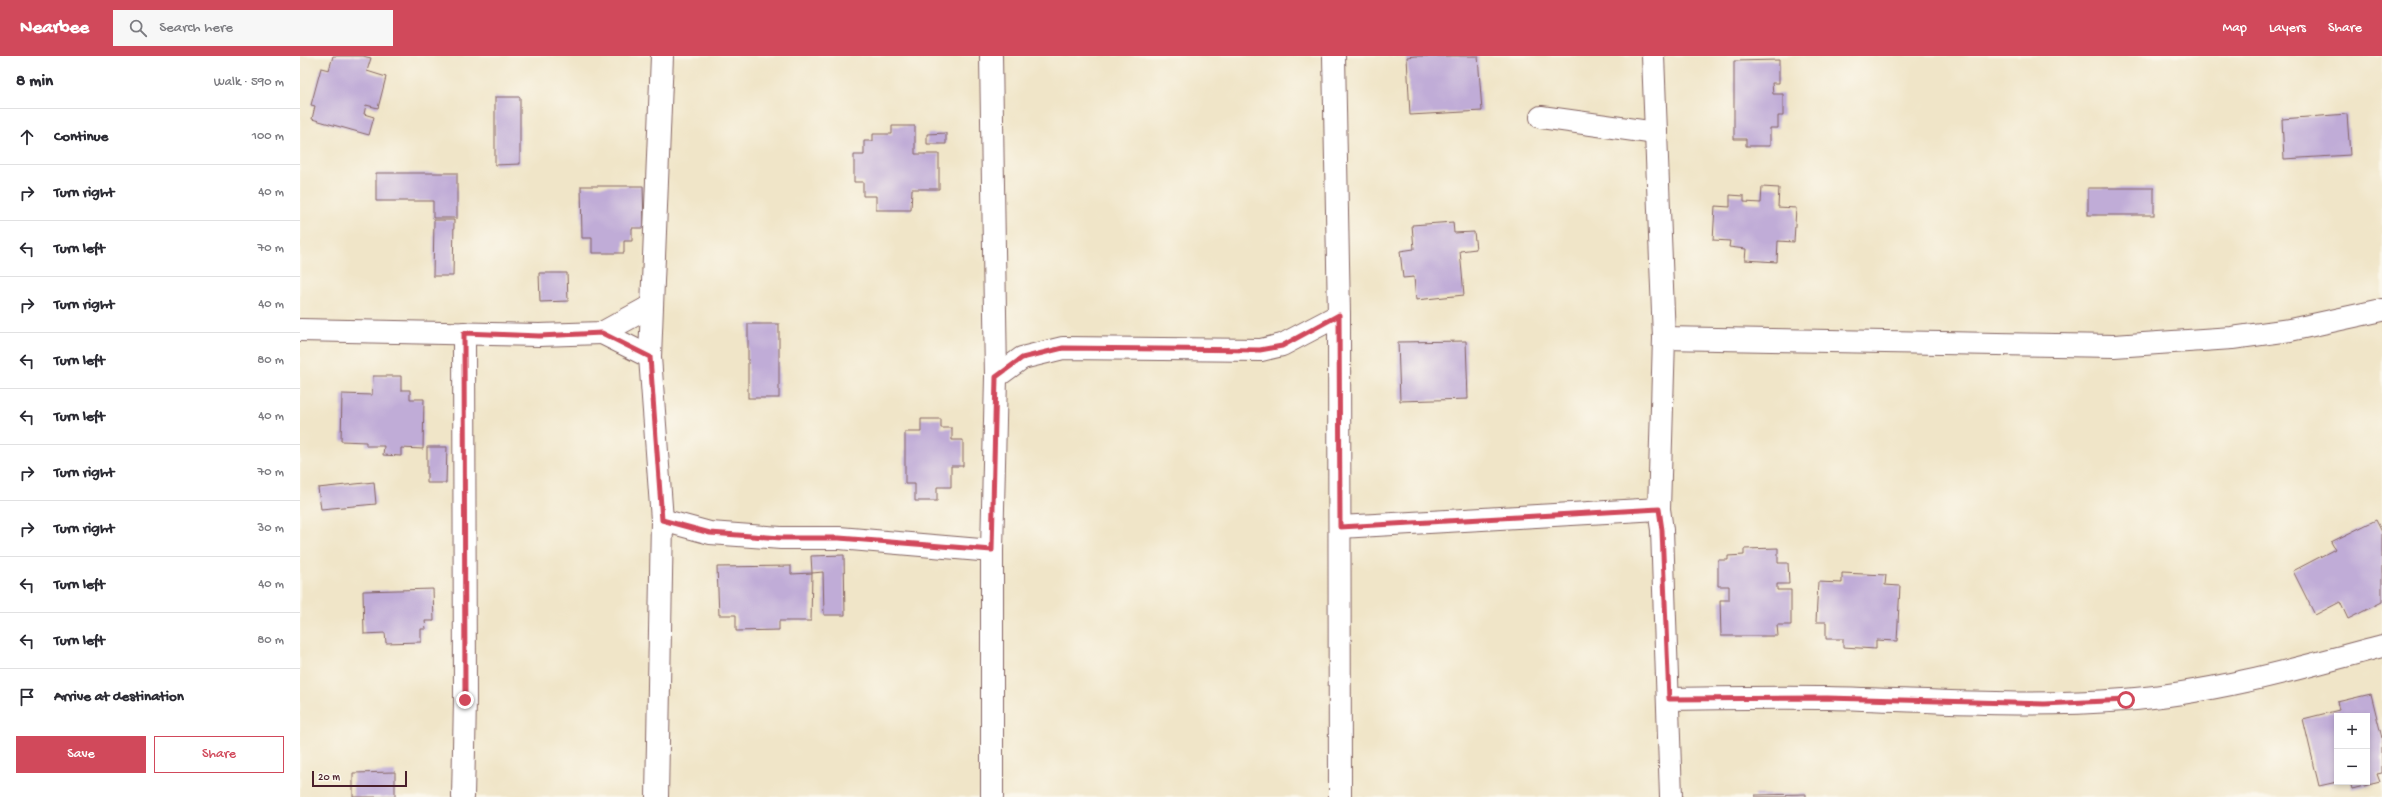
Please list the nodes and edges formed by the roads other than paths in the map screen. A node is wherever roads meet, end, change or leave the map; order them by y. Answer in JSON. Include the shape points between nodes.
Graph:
{"nodes":[{"id":1,"x":662,"y":56,"type":"edge"},
{"id":2,"x":991,"y":56,"type":"edge"},
{"id":3,"x":1334,"y":56,"type":"edge"},
{"id":4,"x":1653,"y":56,"type":"edge"},
{"id":5,"x":1541,"y":117,"type":"dead end"},
{"id":6,"x":1656,"y":133,"type":"junction"},
{"id":7,"x":651,"y":306,"type":"junction"},
{"id":8,"x":2382,"y":310,"type":"edge"},
{"id":9,"x":1339,"y":315,"type":"junction"},
{"id":10,"x":300,"y":330,"type":"edge"},
{"id":11,"x":464,"y":333,"type":"junction"},
{"id":12,"x":602,"y":333,"type":"junction"},
{"id":13,"x":1664,"y":338,"type":"junction"},
{"id":14,"x":650,"y":357,"type":"junction"},
{"id":15,"x":996,"y":377,"type":"junction"},
{"id":16,"x":1659,"y":509,"type":"junction"},
{"id":17,"x":662,"y":520,"type":"junction"},
{"id":18,"x":1340,"y":527,"type":"junction"},
{"id":19,"x":992,"y":550,"type":"junction"},
{"id":20,"x":2382,"y":646,"type":"edge"},
{"id":21,"x":1669,"y":699,"type":"junction"},
{"id":22,"x":463,"y":797,"type":"edge"},
{"id":23,"x":657,"y":797,"type":"edge"},
{"id":24,"x":992,"y":797,"type":"edge"},
{"id":25,"x":1340,"y":797,"type":"edge"},
{"id":26,"x":1671,"y":797,"type":"edge"}],
"edges":[{"from":1,"to":7,"type":"street"},
{"from":2,"to":15,"type":"street"},
{"from":3,"to":9,"type":"street"},
{"from":4,"to":6,"type":"street"},
{"from":5,"to":6,"type":"street"},
{"from":6,"to":13,"type":"street"},
{"from":7,"to":12,"type":"street"},
{"from":7,"to":14,"type":"street"},
{"from":8,"to":13,"type":"street","via":[[2290,330],[2232,338],[2114,346]]},
{"from":9,"to":15,"type":"street","via":[[1282,346],[1260,350],[1063,348],[1022,358]]},
{"from":9,"to":18,"type":"street"},
{"from":10,"to":11,"type":"street"},
{"from":11,"to":12,"type":"street","via":[[539,336]]},
{"from":11,"to":22,"type":"street"},
{"from":12,"to":14,"type":"street"},
{"from":13,"to":16,"type":"street"},
{"from":14,"to":17,"type":"street"},
{"from":15,"to":19,"type":"street"},
{"from":16,"to":18,"type":"street"},
{"from":16,"to":21,"type":"street"},
{"from":17,"to":19,"type":"street","via":[[710,533],[781,538],[846,538]]},
{"from":17,"to":23,"type":"street"},
{"from":18,"to":25,"type":"street"},
{"from":19,"to":24,"type":"street"},
{"from":20,"to":21,"type":"street","via":[[2250,680],[2190,692],[2126,700],[2044,704],[1827,698]]},
{"from":21,"to":26,"type":"street"}]}
